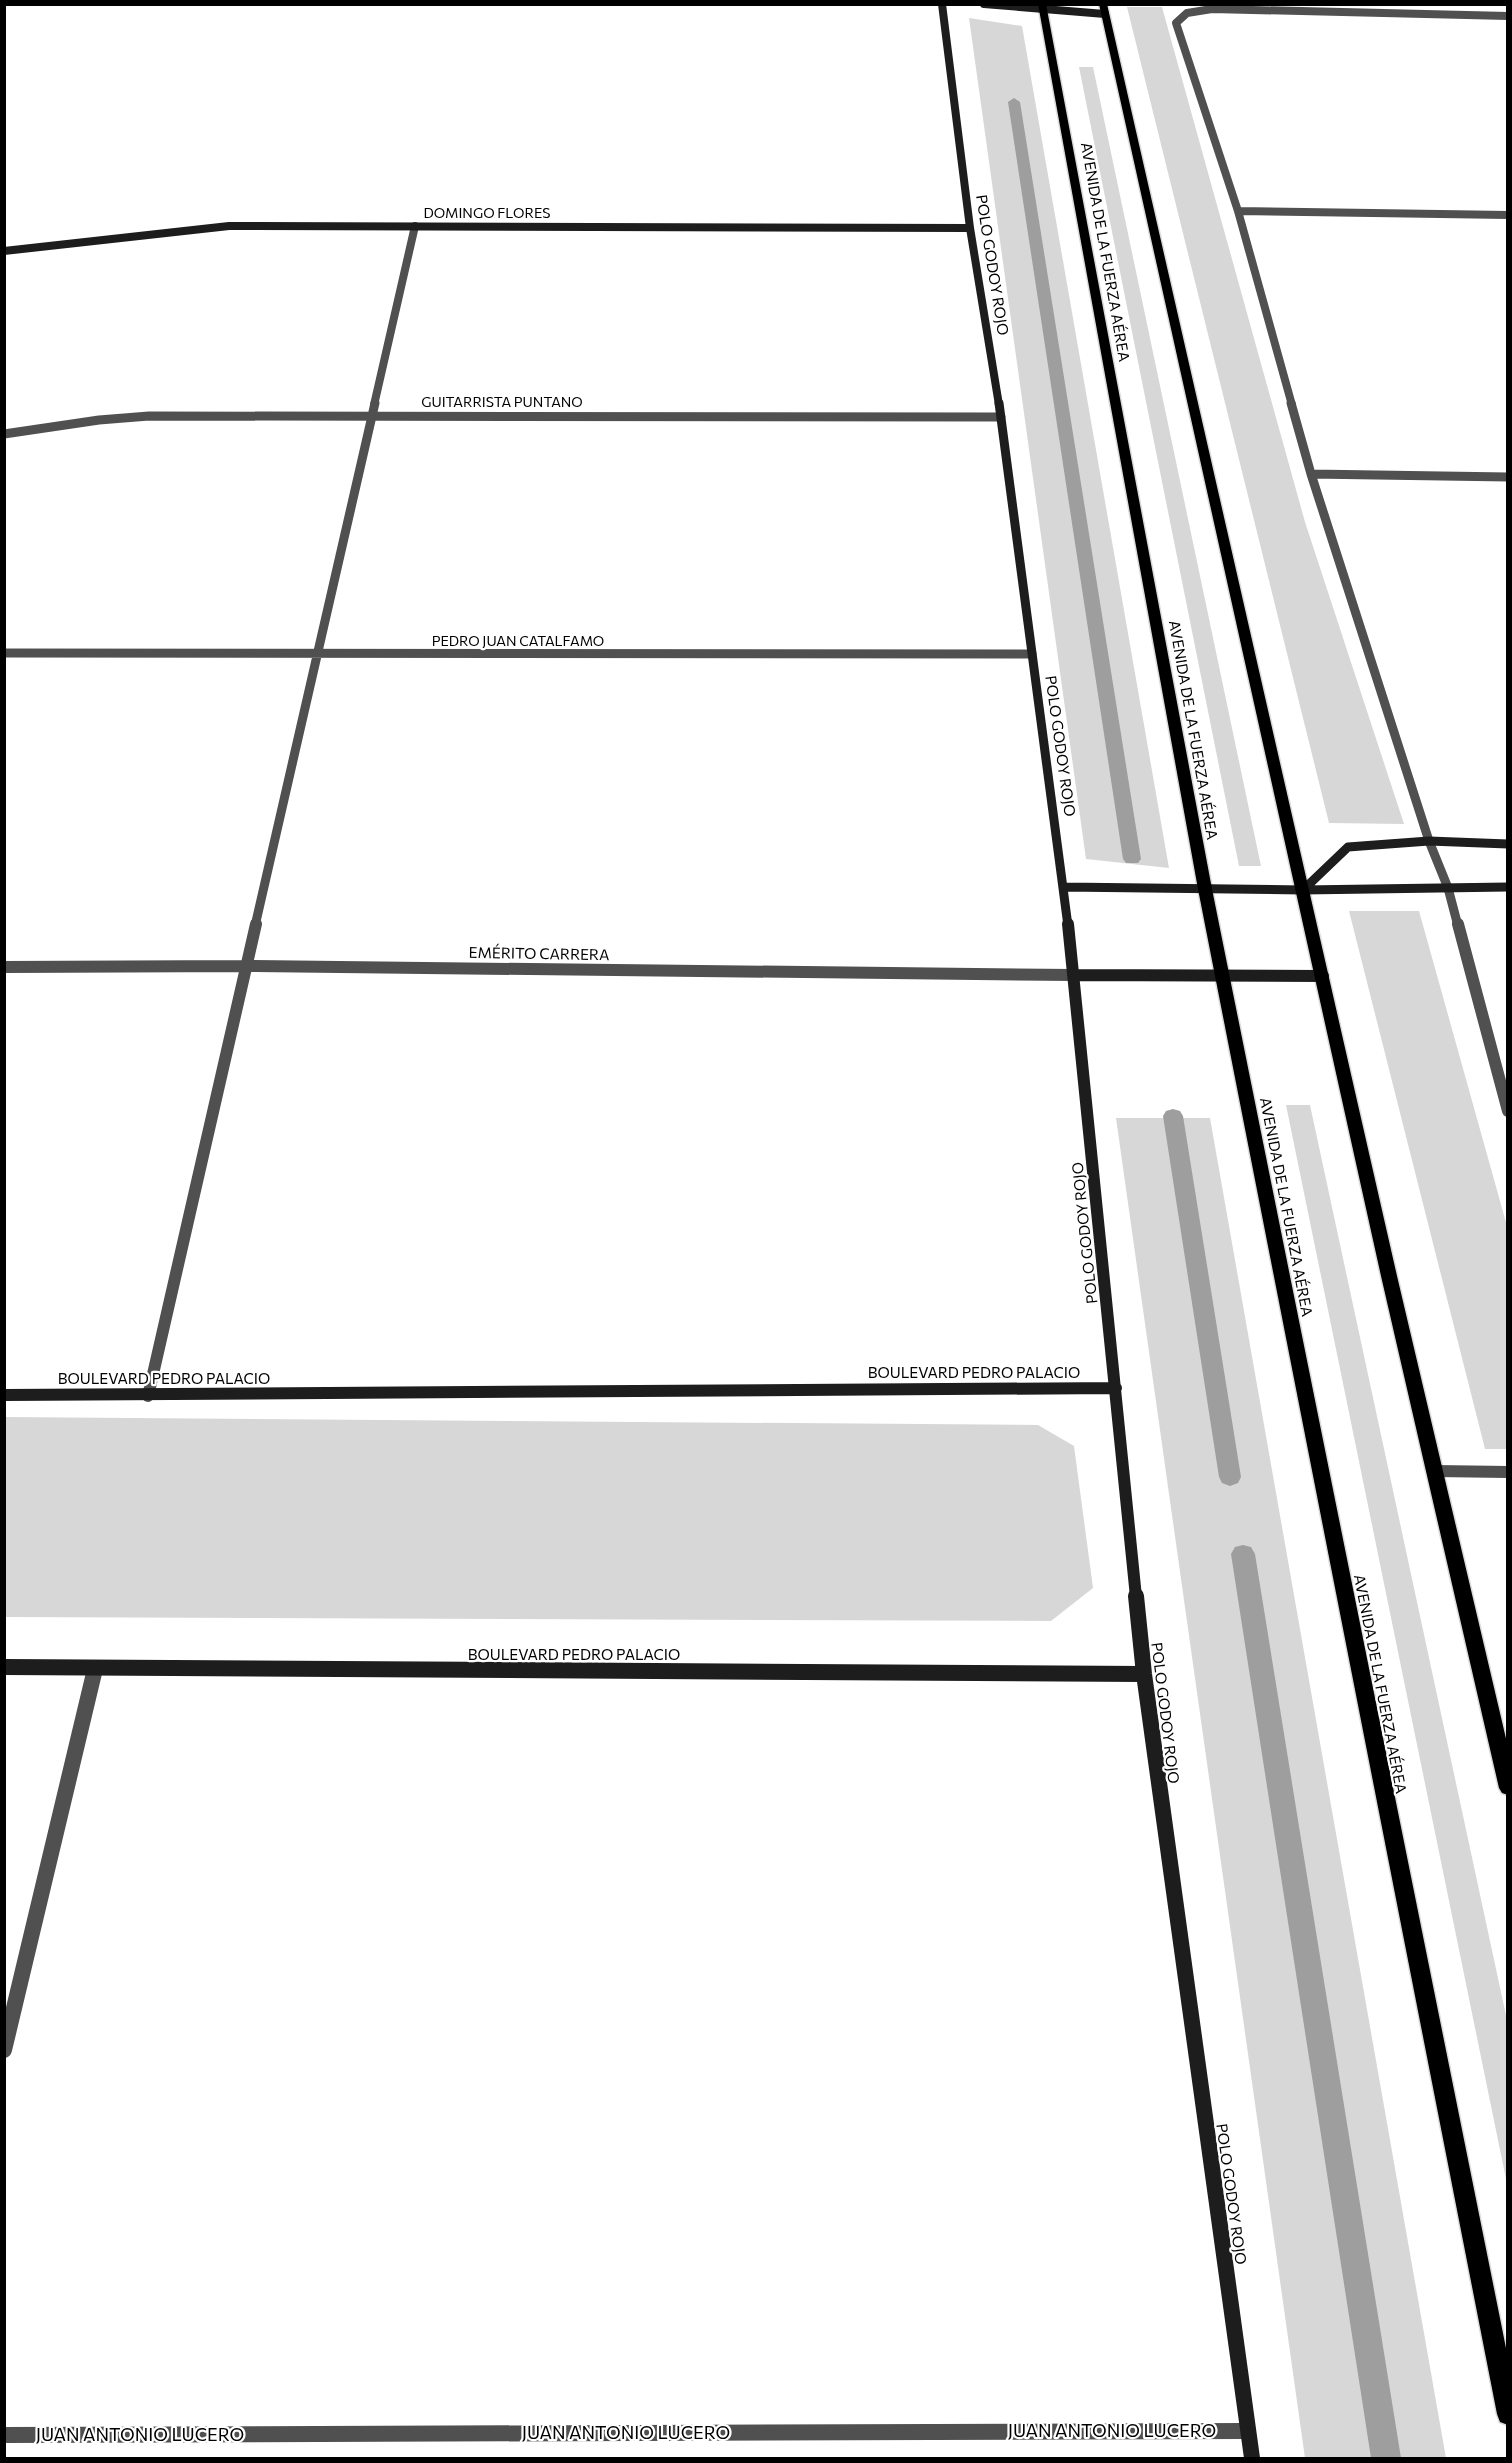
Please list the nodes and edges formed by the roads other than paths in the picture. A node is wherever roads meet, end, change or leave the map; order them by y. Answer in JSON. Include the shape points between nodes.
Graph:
{"nodes":[{"id":1,"x":942,"y":4,"type":"edge"},
{"id":2,"x":984,"y":4,"type":"edge"},
{"id":3,"x":1043,"y":7,"type":"edge"},
{"id":4,"x":1104,"y":9,"type":"edge"},
{"id":5,"x":1508,"y":16,"type":"edge"},
{"id":6,"x":1238,"y":211,"type":"junction"},
{"id":7,"x":1508,"y":216,"type":"edge"},
{"id":8,"x":415,"y":226,"type":"junction"},
{"id":9,"x":970,"y":228,"type":"junction"},
{"id":10,"x":4,"y":251,"type":"edge"},
{"id":11,"x":373,"y":416,"type":"junction"},
{"id":12,"x":1001,"y":417,"type":"junction"},
{"id":13,"x":4,"y":434,"type":"edge"},
{"id":14,"x":1311,"y":474,"type":"junction"},
{"id":15,"x":1508,"y":477,"type":"edge"},
{"id":16,"x":4,"y":653,"type":"edge"},
{"id":17,"x":1032,"y":654,"type":"junction"},
{"id":18,"x":316,"y":655,"type":"junction"},
{"id":19,"x":1429,"y":841,"type":"junction"},
{"id":20,"x":1508,"y":844,"type":"edge"},
{"id":21,"x":1064,"y":887,"type":"junction"},
{"id":22,"x":1508,"y":887,"type":"edge"},
{"id":23,"x":1448,"y":888,"type":"junction"},
{"id":24,"x":1205,"y":889,"type":"junction"},
{"id":25,"x":1303,"y":890,"type":"junction"},
{"id":26,"x":4,"y":966,"type":"edge"},
{"id":27,"x":245,"y":966,"type":"junction"},
{"id":28,"x":1073,"y":975,"type":"junction"},
{"id":29,"x":1323,"y":976,"type":"junction"},
{"id":30,"x":1224,"y":977,"type":"junction"},
{"id":31,"x":1508,"y":1111,"type":"edge"},
{"id":32,"x":1116,"y":1388,"type":"junction"},
{"id":33,"x":4,"y":1395,"type":"edge"},
{"id":34,"x":148,"y":1396,"type":"junction"},
{"id":35,"x":1435,"y":1471,"type":"junction"},
{"id":36,"x":1508,"y":1472,"type":"edge"},
{"id":37,"x":4,"y":1667,"type":"edge"},
{"id":38,"x":95,"y":1669,"type":"junction"},
{"id":39,"x":1144,"y":1674,"type":"junction"},
{"id":40,"x":1508,"y":1788,"type":"edge"},
{"id":41,"x":4,"y":2050,"type":"edge"},
{"id":42,"x":1508,"y":2414,"type":"edge"},
{"id":43,"x":1248,"y":2431,"type":"junction"},
{"id":44,"x":4,"y":2435,"type":"edge"},
{"id":45,"x":1252,"y":2458,"type":"edge"}],
"edges":[{"from":1,"to":9,"type":"street","name":"POLO GODOY ROJO"},
{"from":2,"to":3,"type":"street"},
{"from":3,"to":4,"type":"street"},
{"from":3,"to":24,"type":"main road","name":"AVENIDA DE LA FUERZA AÉREA"},
{"from":4,"to":25,"type":"main road"},
{"from":5,"to":6,"type":"street","via":[[1212,9],[1187,13],[1176,23]]},
{"from":6,"to":7,"type":"street"},
{"from":6,"to":14,"type":"street"},
{"from":8,"to":9,"type":"street","name":"DOMINGO FLORES"},
{"from":8,"to":10,"type":"street","name":"DOMINGO FLORES","via":[[229,226]]},
{"from":8,"to":11,"type":"street"},
{"from":9,"to":12,"type":"street","name":"POLO GODOY ROJO"},
{"from":11,"to":12,"type":"street","name":"GUITARRISTA PUNTANO"},
{"from":11,"to":13,"type":"street","name":"GUITARRISTA PUNTANO","via":[[149,416]]},
{"from":11,"to":18,"type":"street"},
{"from":12,"to":17,"type":"street","name":"POLO GODOY ROJO"},
{"from":14,"to":15,"type":"street"},
{"from":14,"to":19,"type":"street"},
{"from":16,"to":18,"type":"street","name":"PEDRO JUAN CATALFAMO"},
{"from":17,"to":18,"type":"street","name":"PEDRO JUAN CATALFAMO"},
{"from":17,"to":21,"type":"street","name":"POLO GODOY ROJO"},
{"from":18,"to":27,"type":"street"},
{"from":19,"to":20,"type":"street"},
{"from":19,"to":23,"type":"street"},
{"from":19,"to":25,"type":"street","via":[[1348,847]]},
{"from":21,"to":24,"type":"street"},
{"from":21,"to":28,"type":"street","name":"POLO GODOY ROJO"},
{"from":22,"to":23,"type":"street"},
{"from":23,"to":25,"type":"street"},
{"from":23,"to":31,"type":"street"},
{"from":24,"to":25,"type":"street"},
{"from":24,"to":30,"type":"main road","name":"AVENIDA DE LA FUERZA AÉREA"},
{"from":25,"to":29,"type":"main road"},
{"from":26,"to":27,"type":"street","name":"EMÉRITO CARRERA"},
{"from":27,"to":28,"type":"street","name":"EMÉRITO CARRERA"},
{"from":27,"to":34,"type":"street"},
{"from":28,"to":30,"type":"street"},
{"from":28,"to":32,"type":"street","name":"POLO GODOY ROJO"},
{"from":29,"to":30,"type":"street"},
{"from":29,"to":35,"type":"main road"},
{"from":30,"to":42,"type":"main road","name":"AVENIDA DE LA FUERZA AÉREA"},
{"from":32,"to":34,"type":"street","name":"BOULEVARD PEDRO PALACIO"},
{"from":32,"to":39,"type":"street","name":"POLO GODOY ROJO"},
{"from":33,"to":34,"type":"street","name":"BOULEVARD PEDRO PALACIO"},
{"from":35,"to":36,"type":"street"},
{"from":35,"to":40,"type":"main road"},
{"from":37,"to":38,"type":"street","name":"BOULEVARD PEDRO PALACIO"},
{"from":38,"to":39,"type":"street","name":"BOULEVARD PEDRO PALACIO"},
{"from":38,"to":41,"type":"street"},
{"from":39,"to":43,"type":"street","name":"POLO GODOY ROJO"},
{"from":43,"to":44,"type":"street","name":"JUAN ANTONIO LUCERO"},
{"from":43,"to":45,"type":"street","name":"POLO GODOY ROJO"}]}
